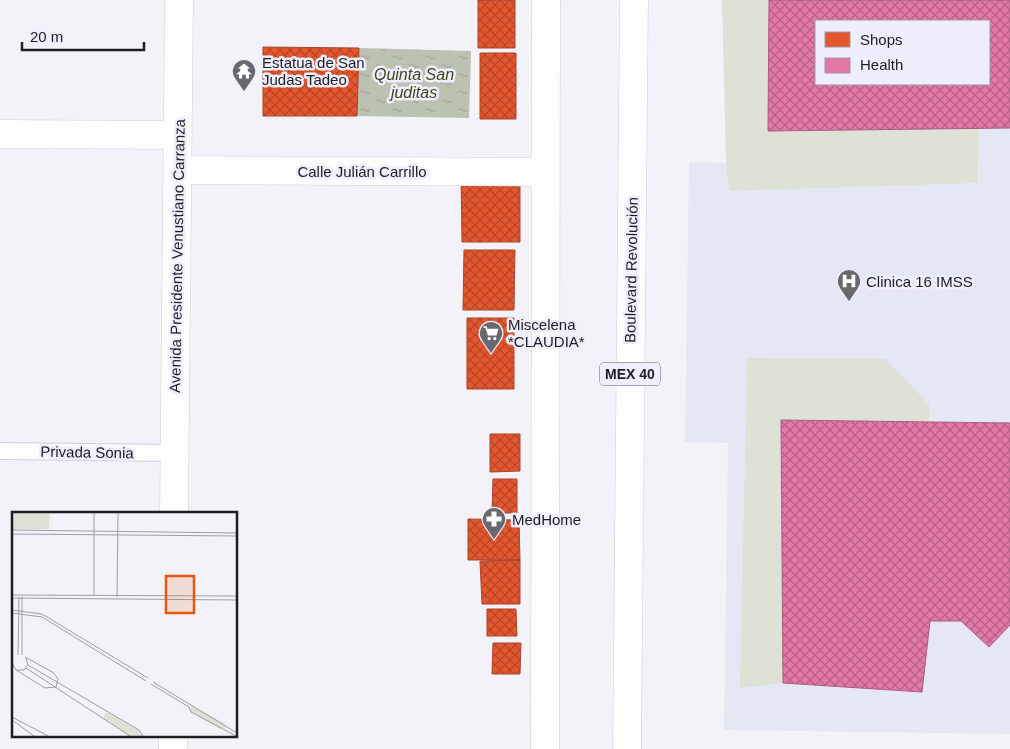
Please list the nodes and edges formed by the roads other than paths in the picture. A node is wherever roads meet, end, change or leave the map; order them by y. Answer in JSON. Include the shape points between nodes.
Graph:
{"nodes":[{"id":1,"x":179,"y":0,"type":"edge"},
{"id":2,"x":546,"y":0,"type":"edge"},
{"id":3,"x":634,"y":0,"type":"edge"},
{"id":4,"x":0,"y":134,"type":"edge"},
{"id":5,"x":178,"y":136,"type":"junction"},
{"id":6,"x":178,"y":170,"type":"junction"},
{"id":7,"x":545,"y":172,"type":"junction"},
{"id":8,"x":0,"y":451,"type":"edge"},
{"id":9,"x":175,"y":453,"type":"junction"},
{"id":10,"x":174,"y":512,"type":"edge"},
{"id":11,"x":173,"y":736,"type":"edge"},
{"id":12,"x":173,"y":749,"type":"edge"},
{"id":13,"x":544,"y":749,"type":"edge"},
{"id":14,"x":627,"y":749,"type":"edge"}],
"edges":[{"from":1,"to":5,"type":"main road","name":"Avenida Presidente Venustiano Carranza"},
{"from":2,"to":7,"type":"main road"},
{"from":3,"to":14,"type":"main road","name":"Boulevard Revolución","number":"MEX 40"},
{"from":4,"to":5,"type":"main road"},
{"from":5,"to":6,"type":"main road","name":"Avenida Presidente Venustiano Carranza"},
{"from":6,"to":7,"type":"main road","name":"Calle Julián Carrillo"},
{"from":6,"to":9,"type":"main road","name":"Avenida Presidente Venustiano Carranza"},
{"from":7,"to":13,"type":"main road"},
{"from":8,"to":9,"type":"lane","name":"Privada Sonia"},
{"from":9,"to":10,"type":"main road","name":"Avenida Presidente Venustiano Carranza"},
{"from":11,"to":12,"type":"main road"}]}
